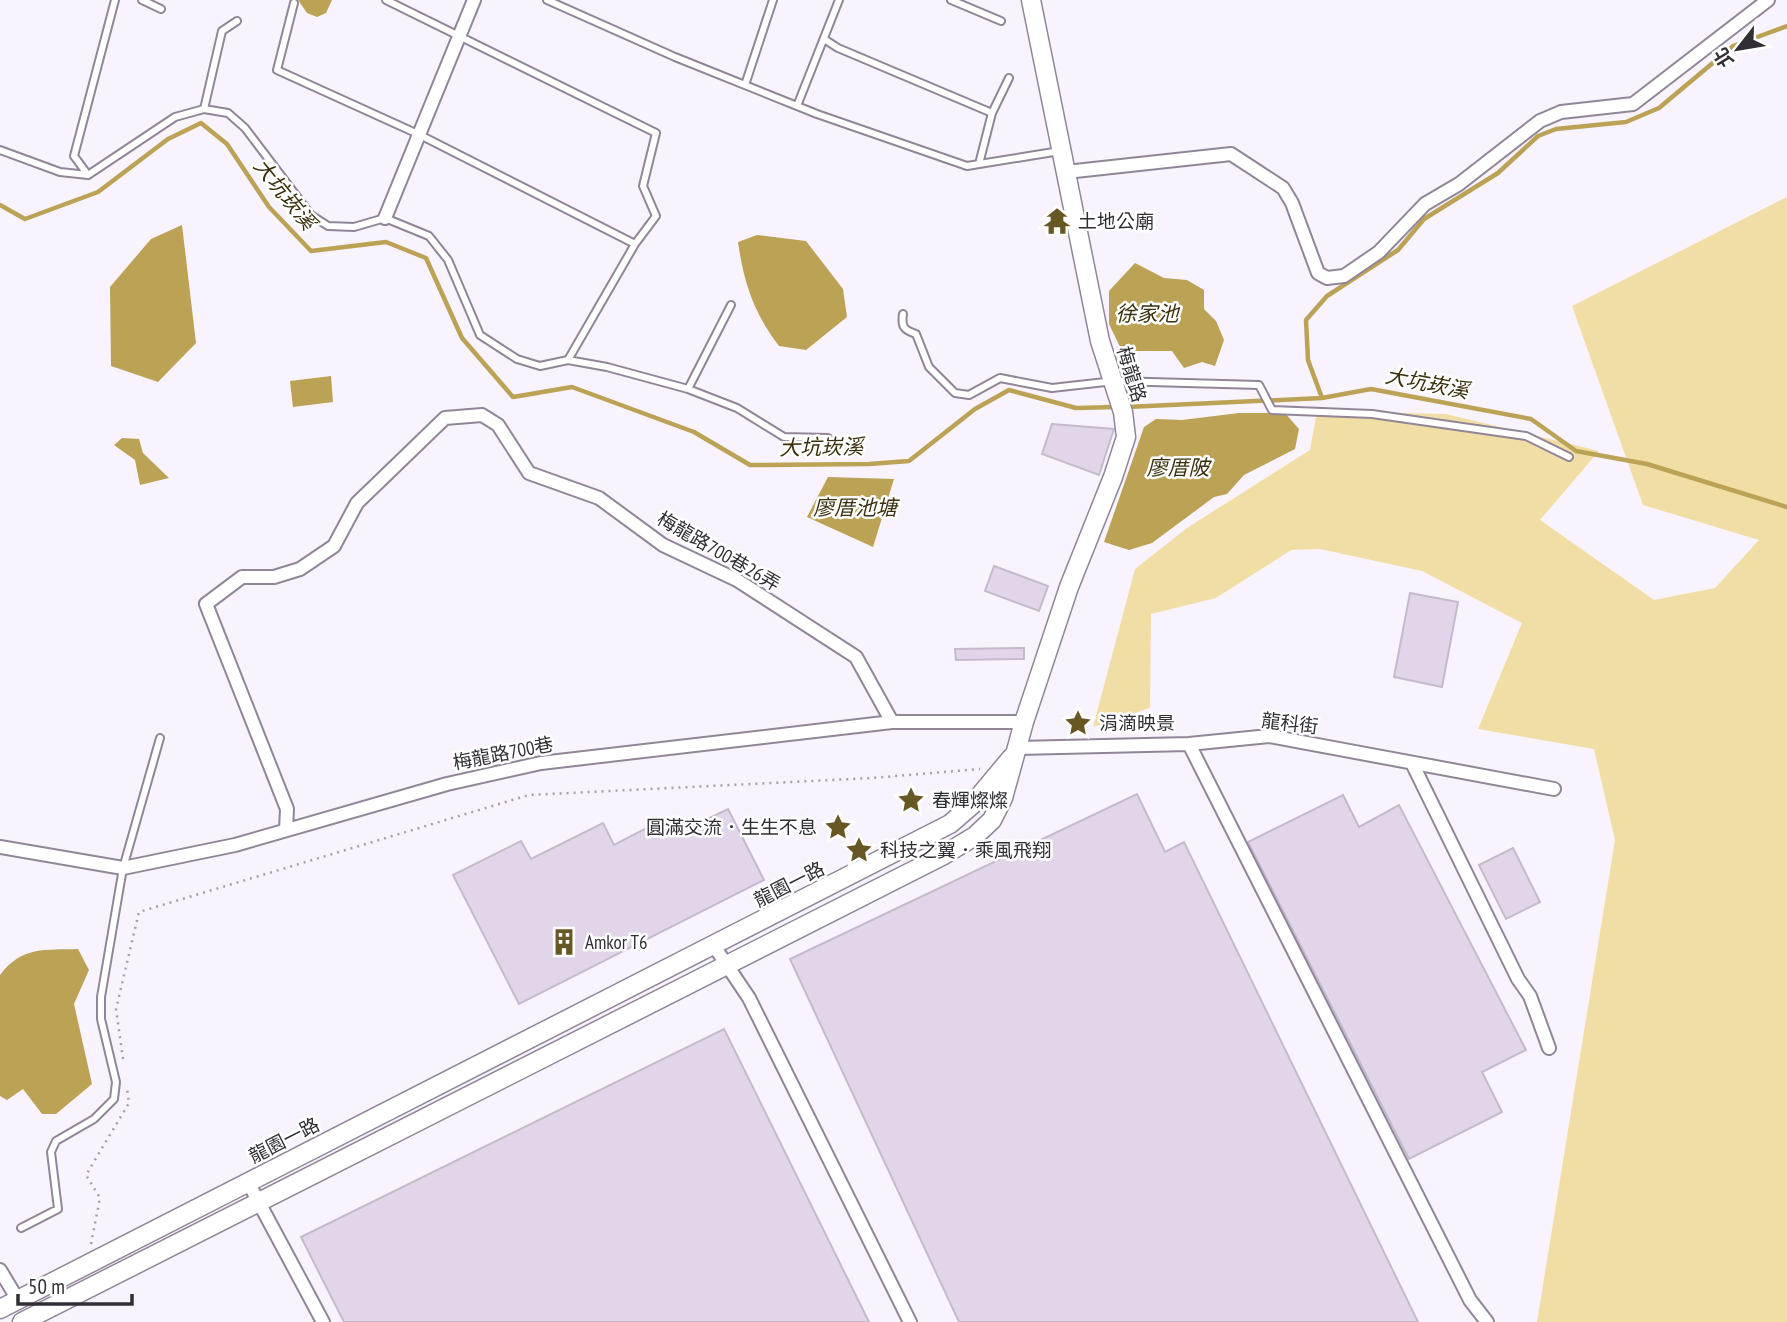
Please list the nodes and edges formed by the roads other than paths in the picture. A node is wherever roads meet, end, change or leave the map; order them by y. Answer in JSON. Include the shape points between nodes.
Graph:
{"nodes":[{"id":1,"x":115,"y":0,"type":"edge"},
{"id":2,"x":142,"y":0,"type":"edge"},
{"id":3,"x":386,"y":0,"type":"edge"},
{"id":4,"x":474,"y":0,"type":"edge"},
{"id":5,"x":773,"y":0,"type":"edge"},
{"id":6,"x":839,"y":0,"type":"edge"},
{"id":7,"x":951,"y":0,"type":"edge"},
{"id":8,"x":1031,"y":0,"type":"edge"},
{"id":9,"x":1768,"y":0,"type":"edge"},
{"id":10,"x":551,"y":1,"type":"edge"},
{"id":11,"x":294,"y":3,"type":"dead end"},
{"id":12,"x":161,"y":9,"type":"dead end"},
{"id":13,"x":237,"y":21,"type":"dead end"},
{"id":14,"x":1001,"y":21,"type":"dead end"},
{"id":15,"x":459,"y":35,"type":"junction"},
{"id":16,"x":824,"y":39,"type":"junction"},
{"id":17,"x":1009,"y":78,"type":"dead end"},
{"id":18,"x":745,"y":85,"type":"junction"},
{"id":19,"x":797,"y":106,"type":"junction"},
{"id":20,"x":204,"y":108,"type":"junction"},
{"id":21,"x":992,"y":113,"type":"junction"},
{"id":22,"x":418,"y":134,"type":"junction"},
{"id":23,"x":0,"y":150,"type":"edge"},
{"id":24,"x":1062,"y":151,"type":"junction"},
{"id":25,"x":979,"y":164,"type":"junction"},
{"id":26,"x":1066,"y":172,"type":"junction"},
{"id":27,"x":88,"y":175,"type":"junction"},
{"id":28,"x":385,"y":218,"type":"junction"},
{"id":29,"x":635,"y":244,"type":"junction"},
{"id":30,"x":731,"y":305,"type":"dead end"},
{"id":31,"x":903,"y":314,"type":"dead end"},
{"id":32,"x":568,"y":360,"type":"junction"},
{"id":33,"x":688,"y":389,"type":"junction"},
{"id":34,"x":1118,"y":397,"type":"junction"},
{"id":35,"x":828,"y":438,"type":"dead end"},
{"id":36,"x":1569,"y":457,"type":"dead end"},
{"id":37,"x":892,"y":722,"type":"junction"},
{"id":38,"x":1024,"y":722,"type":"junction"},
{"id":39,"x":160,"y":738,"type":"dead end"},
{"id":40,"x":1189,"y":744,"type":"junction"},
{"id":41,"x":1018,"y":748,"type":"junction"},
{"id":42,"x":1412,"y":763,"type":"junction"},
{"id":43,"x":1554,"y":789,"type":"dead end"},
{"id":44,"x":286,"y":830,"type":"junction"},
{"id":45,"x":0,"y":846,"type":"edge"},
{"id":46,"x":123,"y":868,"type":"junction"},
{"id":47,"x":714,"y":946,"type":"junction"},
{"id":48,"x":724,"y":965,"type":"junction"},
{"id":49,"x":1549,"y":1048,"type":"dead end"},
{"id":50,"x":248,"y":1182,"type":"junction"},
{"id":51,"x":261,"y":1200,"type":"junction"},
{"id":52,"x":21,"y":1228,"type":"dead end"},
{"id":53,"x":0,"y":1270,"type":"edge"},
{"id":54,"x":18,"y":1300,"type":"junction"},
{"id":55,"x":0,"y":1309,"type":"edge"},
{"id":56,"x":22,"y":1322,"type":"edge"},
{"id":57,"x":323,"y":1322,"type":"edge"},
{"id":58,"x":910,"y":1322,"type":"edge"},
{"id":59,"x":1488,"y":1322,"type":"edge"}],
"edges":[{"from":1,"to":27,"type":"lane","via":[[74,156]]},
{"from":2,"to":12,"type":"lane"},
{"from":3,"to":15,"type":"lane"},
{"from":4,"to":15,"type":"street"},
{"from":5,"to":18,"type":"lane"},
{"from":6,"to":16,"type":"lane"},
{"from":7,"to":14,"type":"lane"},
{"from":8,"to":24,"type":"street","name":"梅龍路"},
{"from":9,"to":26,"type":"street","via":[[1633,104],[1562,112],[1540,121],[1459,184],[1425,204],[1379,252],[1344,276],[1327,278],[1318,273],[1283,188],[1231,154]]},
{"from":10,"to":18,"type":"lane"},
{"from":11,"to":22,"type":"lane","via":[[277,70]]},
{"from":13,"to":20,"type":"lane","via":[[222,31]]},
{"from":15,"to":22,"type":"street"},
{"from":15,"to":29,"type":"lane","via":[[656,132],[643,186],[656,216]]},
{"from":16,"to":19,"type":"lane"},
{"from":16,"to":21,"type":"lane"},
{"from":17,"to":21,"type":"lane"},
{"from":18,"to":19,"type":"lane"},
{"from":19,"to":25,"type":"lane","via":[[967,166]]},
{"from":20,"to":27,"type":"lane","via":[[175,117]]},
{"from":20,"to":28,"type":"lane","via":[[228,113],[245,128],[312,215],[328,226],[354,227]]},
{"from":21,"to":25,"type":"lane"},
{"from":22,"to":28,"type":"street"},
{"from":22,"to":29,"type":"lane"},
{"from":23,"to":27,"type":"lane","via":[[61,172]]},
{"from":24,"to":25,"type":"lane"},
{"from":24,"to":26,"type":"street","name":"梅龍路"},
{"from":26,"to":34,"type":"street","name":"梅龍路","via":[[1100,341]]},
{"from":28,"to":32,"type":"lane","via":[[429,236],[439,245],[480,335],[517,359],[540,366]]},
{"from":29,"to":32,"type":"lane"},
{"from":30,"to":33,"type":"lane"},
{"from":31,"to":34,"type":"lane","via":[[905,330],[916,334],[929,366],[955,393],[969,395],[1000,379]]},
{"from":32,"to":33,"type":"lane"},
{"from":33,"to":35,"type":"lane","via":[[737,408],[784,437]]},
{"from":34,"to":36,"type":"lane","via":[[1259,385],[1272,410],[1372,414],[1527,436]]},
{"from":34,"to":38,"type":"street","name":"梅龍路","via":[[1126,437]]},
{"from":37,"to":38,"type":"street","name":"梅龍路700巷"},
{"from":37,"to":44,"type":"street","name":"梅龍路700巷","via":[[541,763],[447,784]]},
{"from":37,"to":44,"type":"street","name":"梅龍路700巷26弄","via":[[856,657],[737,580],[663,545],[599,498],[529,473],[498,425],[482,415],[445,418],[357,503],[334,546],[300,569],[274,578],[242,577],[206,604],[287,809]]},
{"from":38,"to":41,"type":"street","name":"梅龍路"},
{"from":39,"to":46,"type":"lane"},
{"from":40,"to":41,"type":"street","name":"龍科街"},
{"from":40,"to":42,"type":"street","name":"龍科街","via":[[1269,736]]},
{"from":40,"to":59,"type":"street","via":[[1470,1300]]},
{"from":41,"to":47,"type":"street","name":"龍園一路","via":[[972,805],[950,824]]},
{"from":41,"to":48,"type":"street","via":[[1003,798],[992,820],[975,836]]},
{"from":42,"to":43,"type":"street","name":"龍科街"},
{"from":42,"to":49,"type":"street","via":[[1530,996]]},
{"from":44,"to":46,"type":"street","name":"梅龍路700巷"},
{"from":45,"to":46,"type":"street","name":"梅龍路700巷"},
{"from":46,"to":52,"type":"lane","via":[[101,997],[101,1019],[116,1082],[114,1100],[94,1119],[56,1141],[51,1152],[58,1209]]},
{"from":47,"to":48,"type":"street"},
{"from":47,"to":50,"type":"street","name":"龍園一路"},
{"from":48,"to":51,"type":"street"},
{"from":48,"to":58,"type":"street","via":[[750,998]]},
{"from":50,"to":51,"type":"street"},
{"from":50,"to":54,"type":"street","name":"龍園一路"},
{"from":51,"to":56,"type":"street"},
{"from":51,"to":57,"type":"street"},
{"from":53,"to":54,"type":"street"},
{"from":54,"to":55,"type":"street","name":"龍園一路"}]}
